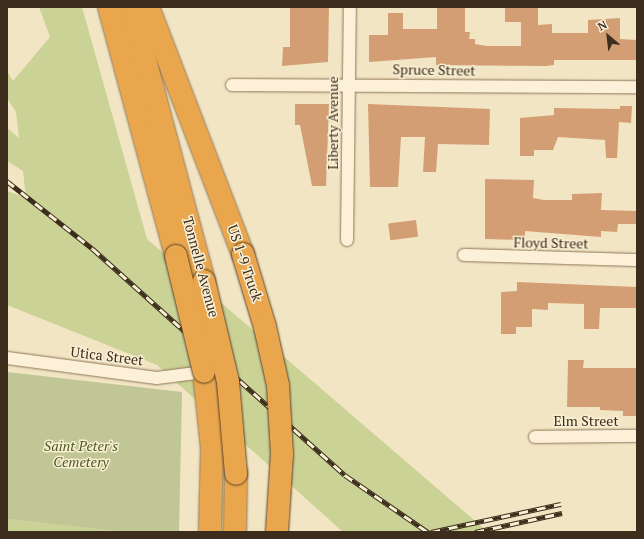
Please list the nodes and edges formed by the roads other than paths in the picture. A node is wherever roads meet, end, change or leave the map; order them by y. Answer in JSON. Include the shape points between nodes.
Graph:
{"nodes":[{"id":1,"x":109,"y":7,"type":"edge"},
{"id":2,"x":131,"y":7,"type":"edge"},
{"id":3,"x":148,"y":7,"type":"edge"},
{"id":4,"x":350,"y":7,"type":"edge"},
{"id":5,"x":232,"y":84,"type":"dead end"},
{"id":6,"x":348,"y":84,"type":"junction"},
{"id":7,"x":637,"y":87,"type":"edge"},
{"id":8,"x":347,"y":240,"type":"dead end"},
{"id":9,"x":464,"y":255,"type":"dead end"},
{"id":10,"x":637,"y":260,"type":"edge"},
{"id":11,"x":7,"y":358,"type":"edge"},
{"id":12,"x":204,"y":372,"type":"junction"},
{"id":13,"x":536,"y":436,"type":"dead end"},
{"id":14,"x":637,"y":436,"type":"edge"},
{"id":15,"x":235,"y":529,"type":"edge"},
{"id":16,"x":210,"y":530,"type":"edge"},
{"id":17,"x":277,"y":532,"type":"edge"}],
"edges":[{"from":1,"to":12,"type":"highway","name":"Tonnelle Avenue","bridge":true,"via":[[176,256]]},
{"from":2,"to":15,"type":"highway","name":"Tonnelle Avenue","bridge":true,"via":[[204,281],[228,382],[236,474]]},
{"from":3,"to":17,"type":"highway","name":"US 1-9 Truck","bridge":true,"via":[[243,254],[265,327],[278,385],[282,454]]},
{"from":4,"to":6,"type":"street","name":"Liberty Avenue"},
{"from":5,"to":6,"type":"street","name":"Spruce Street"},
{"from":6,"to":7,"type":"street","name":"Spruce Street"},
{"from":6,"to":8,"type":"street","name":"Liberty Avenue"},
{"from":9,"to":10,"type":"street","name":"Floyd Street"},
{"from":11,"to":12,"type":"street","name":"Utica Street","via":[[157,378]]},
{"from":12,"to":16,"type":"highway","name":"Tonnelle Avenue","via":[[212,465]]},
{"from":13,"to":14,"type":"street","name":"Elm Street"}]}
